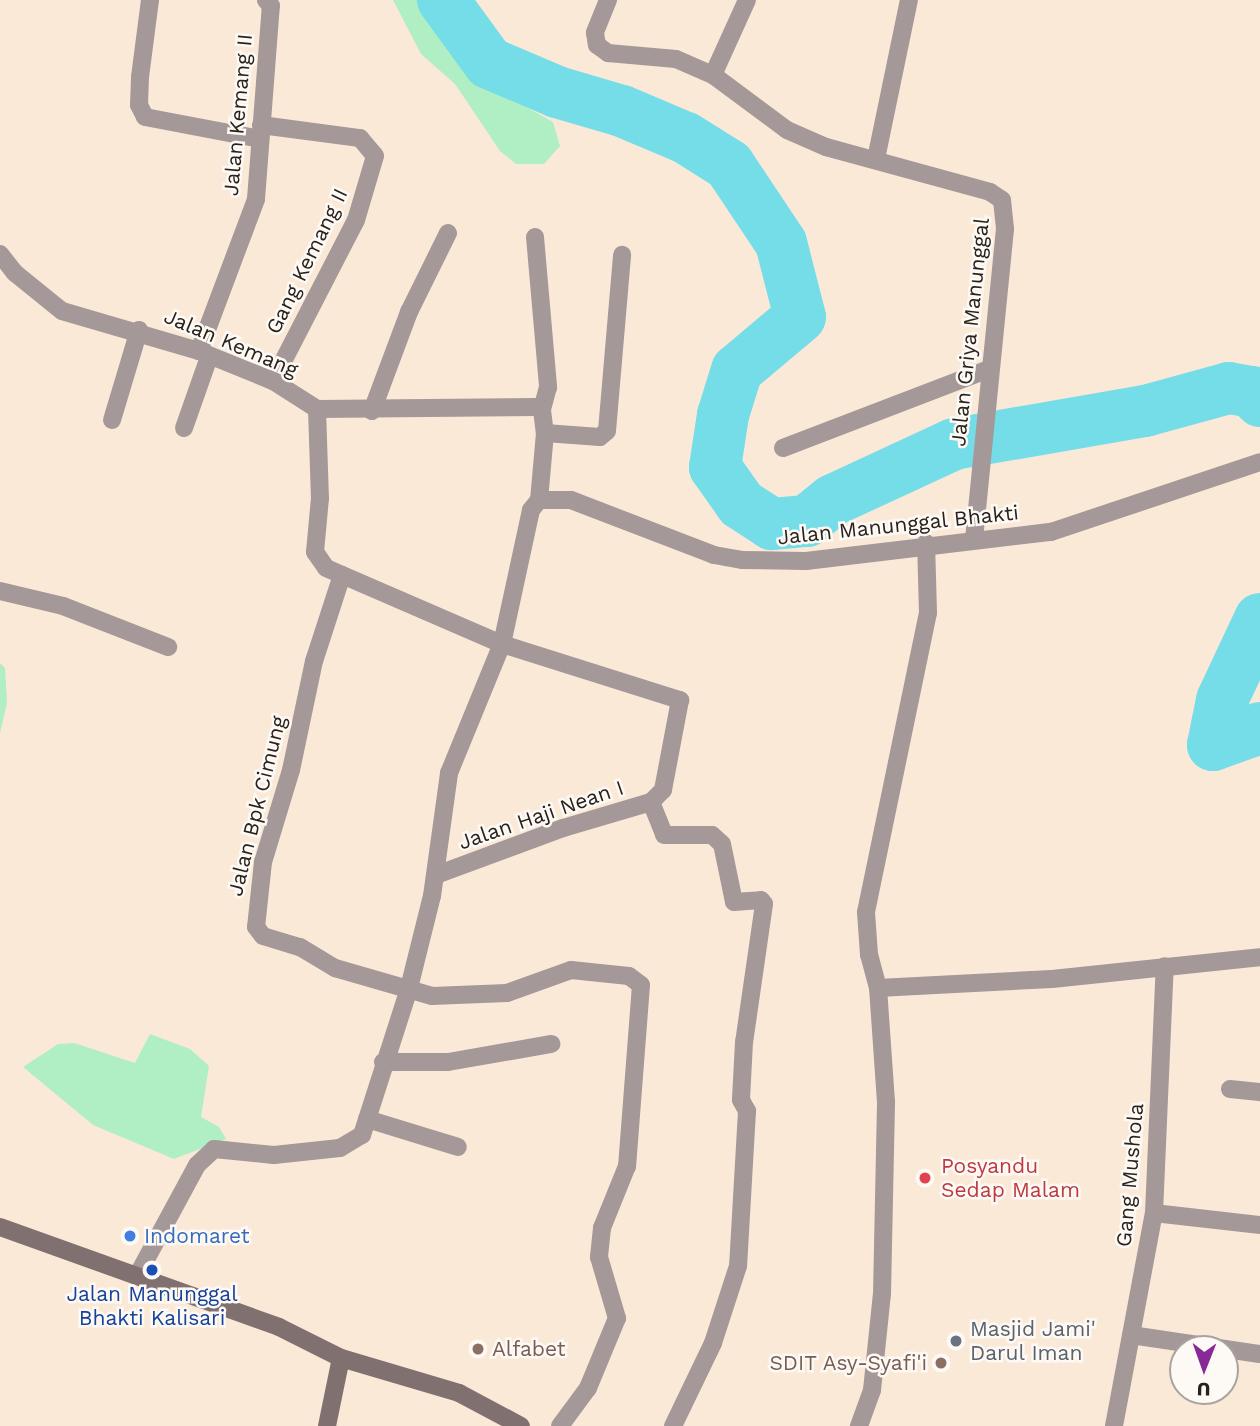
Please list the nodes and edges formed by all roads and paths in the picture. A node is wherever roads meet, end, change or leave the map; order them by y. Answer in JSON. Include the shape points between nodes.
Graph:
{"nodes":[{"id":1,"x":150,"y":0,"type":"edge"},
{"id":2,"x":266,"y":0,"type":"edge"},
{"id":3,"x":608,"y":0,"type":"edge"},
{"id":4,"x":747,"y":0,"type":"edge"},
{"id":5,"x":909,"y":0,"type":"edge"},
{"id":6,"x":713,"y":75,"type":"junction"},
{"id":7,"x":261,"y":132,"type":"junction"},
{"id":8,"x":876,"y":159,"type":"junction"},
{"id":9,"x":448,"y":233,"type":"dead end"},
{"id":10,"x":536,"y":237,"type":"dead end"},
{"id":11,"x":0,"y":254,"type":"edge"},
{"id":12,"x":622,"y":256,"type":"dead end"},
{"id":13,"x":139,"y":330,"type":"junction"},
{"id":14,"x":204,"y":354,"type":"junction"},
{"id":15,"x":989,"y":369,"type":"junction"},
{"id":16,"x":273,"y":381,"type":"junction"},
{"id":17,"x":317,"y":409,"type":"junction"},
{"id":18,"x":542,"y":410,"type":"junction"},
{"id":19,"x":372,"y":411,"type":"junction"},
{"id":20,"x":112,"y":420,"type":"dead end"},
{"id":21,"x":184,"y":428,"type":"dead end"},
{"id":22,"x":545,"y":433,"type":"junction"},
{"id":23,"x":783,"y":448,"type":"dead end"},
{"id":24,"x":1260,"y":462,"type":"edge"},
{"id":25,"x":539,"y":500,"type":"junction"},
{"id":26,"x":974,"y":539,"type":"junction"},
{"id":27,"x":926,"y":543,"type":"junction"},
{"id":28,"x":342,"y":575,"type":"junction"},
{"id":29,"x":0,"y":591,"type":"edge"},
{"id":30,"x":502,"y":644,"type":"junction"},
{"id":31,"x":168,"y":647,"type":"dead end"},
{"id":32,"x":655,"y":799,"type":"junction"},
{"id":33,"x":436,"y":875,"type":"junction"},
{"id":34,"x":1260,"y":957,"type":"edge"},
{"id":35,"x":1165,"y":966,"type":"junction"},
{"id":36,"x":878,"y":988,"type":"junction"},
{"id":37,"x":408,"y":992,"type":"junction"},
{"id":38,"x":551,"y":1044,"type":"dead end"},
{"id":39,"x":383,"y":1062,"type":"junction"},
{"id":40,"x":1230,"y":1089,"type":"dead end"},
{"id":41,"x":1260,"y":1092,"type":"edge"},
{"id":42,"x":367,"y":1119,"type":"junction"},
{"id":43,"x":458,"y":1147,"type":"dead end"},
{"id":44,"x":1154,"y":1213,"type":"junction"},
{"id":45,"x":1260,"y":1225,"type":"edge"},
{"id":46,"x":0,"y":1227,"type":"edge"},
{"id":47,"x":137,"y":1276,"type":"junction"},
{"id":48,"x":1131,"y":1335,"type":"junction"},
{"id":49,"x":1260,"y":1354,"type":"edge"},
{"id":50,"x":341,"y":1358,"type":"junction"},
{"id":51,"x":327,"y":1426,"type":"edge"},
{"id":52,"x":522,"y":1426,"type":"edge"},
{"id":53,"x":561,"y":1426,"type":"edge"},
{"id":54,"x":673,"y":1426,"type":"edge"},
{"id":55,"x":859,"y":1426,"type":"edge"},
{"id":56,"x":1114,"y":1426,"type":"edge"}],
"edges":[{"from":1,"to":7,"type":"street","via":[[139,77],[139,105],[145,117]]},
{"from":2,"to":7,"type":"street","name":"Jalan Kemang II","via":[[271,6]]},
{"from":3,"to":6,"type":"street","name":"Jalan Griya Manunggal","via":[[595,33],[597,45],[608,53],[676,59]]},
{"from":4,"to":6,"type":"street"},
{"from":5,"to":8,"type":"street"},
{"from":6,"to":8,"type":"street","name":"Jalan Griya Manunggal","via":[[787,130],[826,147]]},
{"from":7,"to":14,"type":"street","name":"Jalan Kemang II","via":[[256,199]]},
{"from":7,"to":16,"type":"street","name":"Gang Kemang II","via":[[360,138],[375,156],[356,220]]},
{"from":8,"to":15,"type":"street","name":"Jalan Griya Manunggal","via":[[990,192],[1002,200],[1005,229]]},
{"from":9,"to":19,"type":"street","via":[[409,312]]},
{"from":10,"to":18,"type":"street","via":[[548,387]]},
{"from":11,"to":13,"type":"street","name":"Jalan Kemang","via":[[15,273],[62,311],[102,325]]},
{"from":12,"to":22,"type":"street","via":[[607,431],[600,437]]},
{"from":13,"to":14,"type":"street","name":"Jalan Kemang"},
{"from":13,"to":20,"type":"street"},
{"from":14,"to":16,"type":"street","name":"Jalan Kemang"},
{"from":14,"to":21,"type":"street","name":"Jalan Kemang II"},
{"from":15,"to":23,"type":"street"},
{"from":15,"to":26,"type":"street","name":"Jalan Griya Manunggal"},
{"from":16,"to":17,"type":"street","name":"Jalan Kemang"},
{"from":17,"to":19,"type":"street"},
{"from":17,"to":28,"type":"street","via":[[320,498],[315,552],[326,568]]},
{"from":18,"to":19,"type":"street","via":[[532,405]]},
{"from":18,"to":22,"type":"street"},
{"from":22,"to":25,"type":"street"},
{"from":24,"to":26,"type":"street","name":"Jalan Manunggal Bhakti","via":[[1051,531]]},
{"from":25,"to":27,"type":"street","name":"Jalan Manunggal Bhakti","via":[[571,500],[714,555],[742,561],[806,561]]},
{"from":25,"to":30,"type":"street","via":[[531,510]]},
{"from":26,"to":27,"type":"street","name":"Jalan Manunggal Bhakti"},
{"from":27,"to":36,"type":"street","via":[[928,613],[866,912],[869,956]]},
{"from":28,"to":30,"type":"street"},
{"from":28,"to":37,"type":"street","name":"Jalan Bpk Cimung","via":[[314,661],[291,771],[263,862],[256,927],[263,936],[300,947],[335,968]]},
{"from":29,"to":31,"type":"street","via":[[63,606]]},
{"from":30,"to":32,"type":"street","via":[[680,700]]},
{"from":30,"to":33,"type":"street","via":[[449,773]]},
{"from":32,"to":33,"type":"street","name":"Jalan Haji Nean I"},
{"from":32,"to":54,"type":"street","via":[[664,835],[712,835],[722,844],[734,902],[761,900],[764,904],[744,1042],[741,1100],[747,1111],[738,1266],[713,1343]]},
{"from":33,"to":37,"type":"street"},
{"from":34,"to":35,"type":"street"},
{"from":35,"to":36,"type":"street","via":[[1052,979]]},
{"from":35,"to":44,"type":"street","name":"Gang Mushola"},
{"from":36,"to":55,"type":"street","via":[[886,1102],[883,1294],[872,1390]]},
{"from":37,"to":39,"type":"street"},
{"from":37,"to":53,"type":"street","via":[[432,996],[507,993],[570,970],[638,979],[642,991],[627,1166],[602,1228],[599,1258],[617,1318],[588,1388]]},
{"from":38,"to":39,"type":"street","via":[[448,1062]]},
{"from":39,"to":42,"type":"street"},
{"from":40,"to":41,"type":"street"},
{"from":42,"to":43,"type":"street"},
{"from":42,"to":47,"type":"street","via":[[362,1135],[340,1148],[274,1155],[214,1149],[205,1155]]},
{"from":44,"to":45,"type":"street"},
{"from":44,"to":48,"type":"street","name":"Gang Mushola"},
{"from":46,"to":47,"type":"street"},
{"from":47,"to":50,"type":"street","via":[[279,1327]]},
{"from":48,"to":49,"type":"street"},
{"from":48,"to":56,"type":"street","name":"Gang Mushola"},
{"from":50,"to":51,"type":"street"},
{"from":50,"to":52,"type":"street","via":[[459,1393]]}]}
